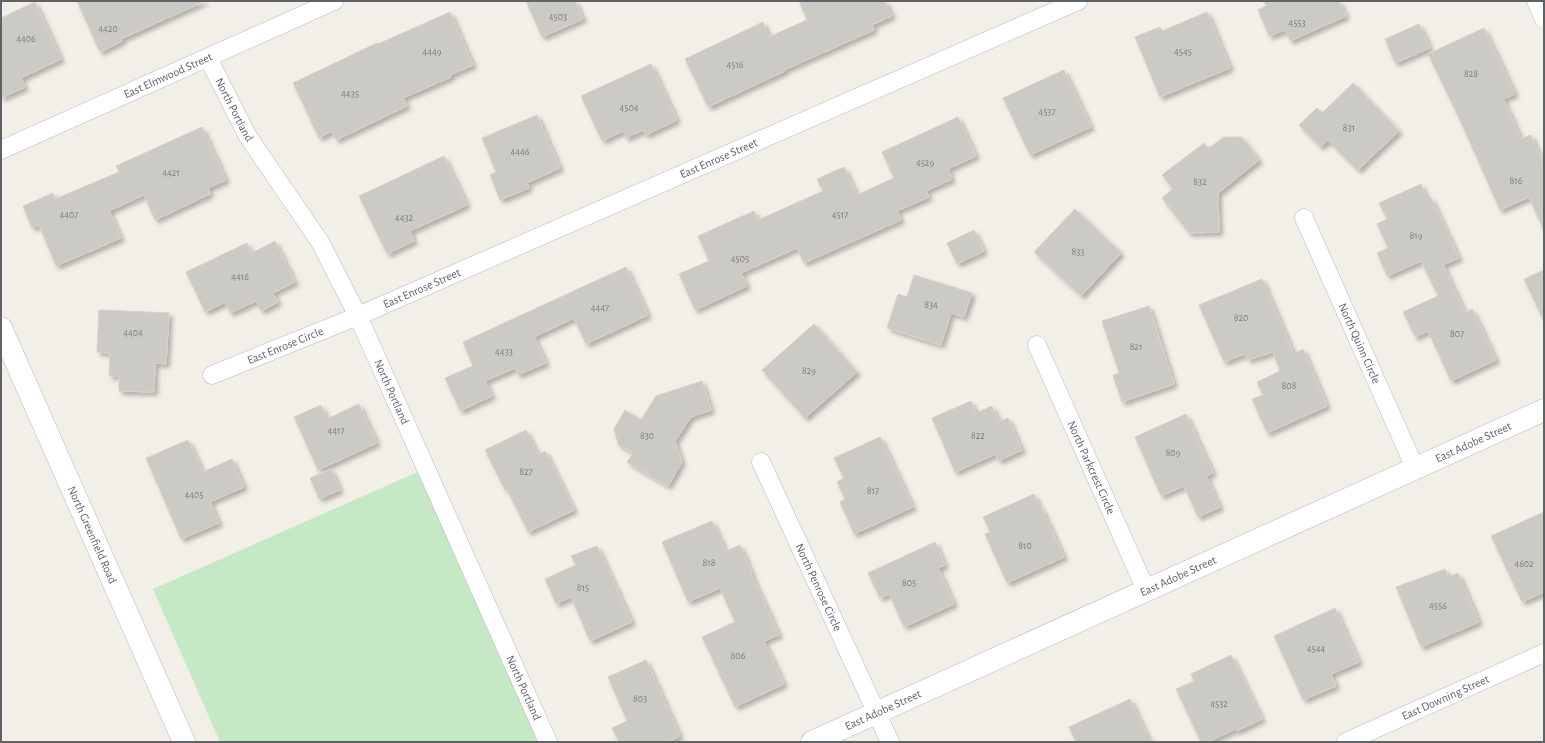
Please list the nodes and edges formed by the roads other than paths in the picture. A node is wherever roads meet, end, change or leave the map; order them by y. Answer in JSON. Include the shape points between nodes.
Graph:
{"nodes":[{"id":1,"x":334,"y":1,"type":"edge"},
{"id":2,"x":1078,"y":1,"type":"edge"},
{"id":3,"x":1536,"y":1,"type":"edge"},
{"id":4,"x":1060,"y":5,"type":"edge"},
{"id":5,"x":1544,"y":19,"type":"edge"},
{"id":6,"x":208,"y":58,"type":"junction"},
{"id":7,"x":1,"y":150,"type":"edge"},
{"id":8,"x":1304,"y":218,"type":"dead end"},
{"id":9,"x":358,"y":316,"type":"junction"},
{"id":10,"x":1,"y":328,"type":"edge"},
{"id":11,"x":1037,"y":345,"type":"dead end"},
{"id":12,"x":212,"y":375,"type":"dead end"},
{"id":13,"x":1544,"y":410,"type":"edge"},
{"id":14,"x":761,"y":462,"type":"dead end"},
{"id":15,"x":1416,"y":468,"type":"junction"},
{"id":16,"x":1146,"y":590,"type":"junction"},
{"id":17,"x":1544,"y":653,"type":"edge"},
{"id":18,"x":877,"y":713,"type":"junction"},
{"id":19,"x":184,"y":742,"type":"edge"},
{"id":20,"x":548,"y":742,"type":"edge"},
{"id":21,"x":812,"y":742,"type":"edge"},
{"id":22,"x":890,"y":742,"type":"edge"},
{"id":23,"x":1346,"y":742,"type":"edge"}],
"edges":[{"from":1,"to":6,"type":"street","name":"East Elmwood Street"},
{"from":2,"to":4,"type":"street","name":"East Enrose Street"},
{"from":3,"to":5,"type":"street"},
{"from":4,"to":9,"type":"street","name":"East Enrose Street"},
{"from":6,"to":7,"type":"street","name":"East Elmwood Street"},
{"from":6,"to":9,"type":"street","name":"North Portland","via":[[247,135],[320,242]]},
{"from":8,"to":15,"type":"street","name":"North Quinn Circle"},
{"from":9,"to":12,"type":"street","name":"East Enrose Circle"},
{"from":9,"to":20,"type":"street","name":"North Portland"},
{"from":10,"to":19,"type":"street","name":"North Greenfield Road"},
{"from":11,"to":16,"type":"street","name":"North Parkcrest Circle"},
{"from":13,"to":15,"type":"street","name":"East Adobe Street"},
{"from":14,"to":18,"type":"street","name":"North Penrose Circle"},
{"from":15,"to":16,"type":"street","name":"East Adobe Street"},
{"from":16,"to":18,"type":"street","name":"East Adobe Street"},
{"from":17,"to":23,"type":"street","name":"East Downing Street"},
{"from":18,"to":21,"type":"street","name":"East Adobe Street"},
{"from":18,"to":22,"type":"street","name":"North Penrose Circle"}]}
